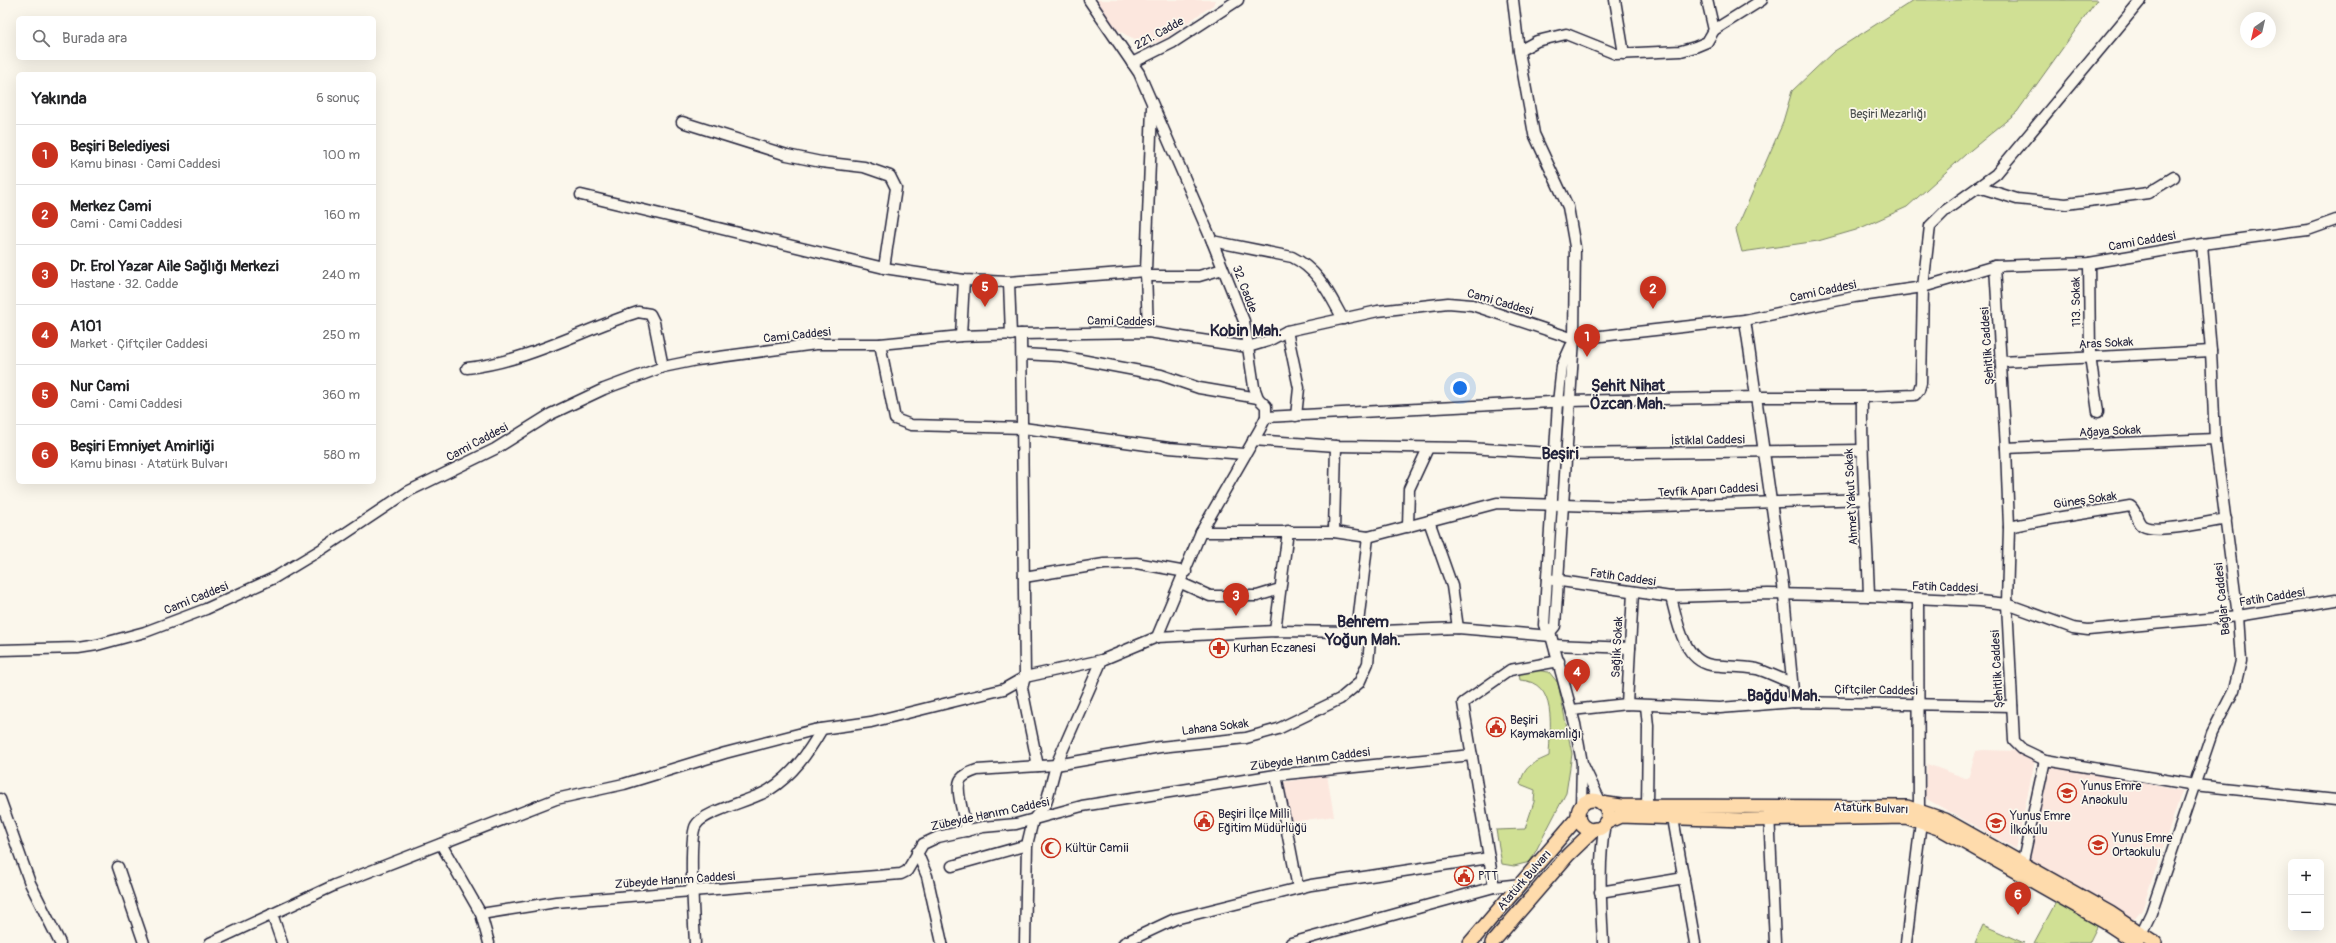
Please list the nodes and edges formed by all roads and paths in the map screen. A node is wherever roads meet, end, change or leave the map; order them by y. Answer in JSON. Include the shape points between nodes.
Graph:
{"nodes":[{"id":1,"x":1089,"y":0,"type":"edge"},
{"id":2,"x":1238,"y":0,"type":"edge"},
{"id":3,"x":1513,"y":0,"type":"edge"},
{"id":4,"x":1616,"y":0,"type":"edge"},
{"id":5,"x":1707,"y":0,"type":"edge"},
{"id":6,"x":1762,"y":0,"type":"edge"},
{"id":7,"x":2141,"y":0,"type":"edge"},
{"id":8,"x":1714,"y":30,"type":"junction"},
{"id":9,"x":1519,"y":51,"type":"junction"},
{"id":10,"x":1624,"y":54,"type":"junction"},
{"id":11,"x":1132,"y":63,"type":"junction"},
{"id":12,"x":1152,"y":104,"type":"junction"},
{"id":13,"x":682,"y":122,"type":"dead end"},
{"id":14,"x":2174,"y":177,"type":"dead end"},
{"id":15,"x":1978,"y":187,"type":"junction"},
{"id":16,"x":581,"y":195,"type":"dead end"},
{"id":17,"x":2336,"y":220,"type":"edge"},
{"id":18,"x":1212,"y":242,"type":"junction"},
{"id":19,"x":2202,"y":244,"type":"junction"},
{"id":20,"x":2089,"y":263,"type":"junction"},
{"id":21,"x":1995,"y":266,"type":"junction"},
{"id":22,"x":884,"y":268,"type":"junction"},
{"id":23,"x":1223,"y":269,"type":"junction"},
{"id":24,"x":1146,"y":274,"type":"junction"},
{"id":25,"x":964,"y":280,"type":"junction"},
{"id":26,"x":1009,"y":282,"type":"junction"},
{"id":27,"x":1923,"y":287,"type":"junction"},
{"id":28,"x":1344,"y":319,"type":"junction"},
{"id":29,"x":1745,"y":320,"type":"junction"},
{"id":30,"x":1148,"y":332,"type":"junction"},
{"id":31,"x":1287,"y":332,"type":"junction"},
{"id":32,"x":1016,"y":335,"type":"junction"},
{"id":33,"x":961,"y":336,"type":"junction"},
{"id":34,"x":1574,"y":339,"type":"junction"},
{"id":35,"x":880,"y":344,"type":"junction"},
{"id":36,"x":1248,"y":347,"type":"junction"},
{"id":37,"x":2211,"y":351,"type":"junction"},
{"id":38,"x":1022,"y":354,"type":"junction"},
{"id":39,"x":2090,"y":356,"type":"junction"},
{"id":40,"x":2002,"y":362,"type":"junction"},
{"id":41,"x":663,"y":367,"type":"junction"},
{"id":42,"x":467,"y":368,"type":"dead end"},
{"id":43,"x":1757,"y":397,"type":"junction"},
{"id":44,"x":1258,"y":398,"type":"junction"},
{"id":45,"x":1862,"y":398,"type":"junction"},
{"id":46,"x":1569,"y":401,"type":"junction"},
{"id":47,"x":1558,"y":403,"type":"junction"},
{"id":48,"x":2098,"y":412,"type":"dead end"},
{"id":49,"x":1296,"y":416,"type":"junction"},
{"id":50,"x":1266,"y":417,"type":"junction"},
{"id":51,"x":1023,"y":428,"type":"junction"},
{"id":52,"x":2215,"y":439,"type":"junction"},
{"id":53,"x":1253,"y":440,"type":"junction"},
{"id":54,"x":1336,"y":446,"type":"junction"},
{"id":55,"x":1428,"y":448,"type":"junction"},
{"id":56,"x":2006,"y":448,"type":"junction"},
{"id":57,"x":1861,"y":450,"type":"junction"},
{"id":58,"x":1762,"y":452,"type":"junction"},
{"id":59,"x":1555,"y":453,"type":"junction"},
{"id":60,"x":1244,"y":454,"type":"junction"},
{"id":61,"x":1566,"y":454,"type":"junction"},
{"id":62,"x":1866,"y":498,"type":"junction"},
{"id":63,"x":1771,"y":500,"type":"junction"},
{"id":64,"x":1552,"y":503,"type":"junction"},
{"id":65,"x":1562,"y":503,"type":"junction"},
{"id":66,"x":2226,"y":519,"type":"junction"},
{"id":67,"x":1429,"y":522,"type":"junction"},
{"id":68,"x":2009,"y":527,"type":"junction"},
{"id":69,"x":1408,"y":528,"type":"junction"},
{"id":70,"x":1288,"y":531,"type":"junction"},
{"id":71,"x":1201,"y":532,"type":"junction"},
{"id":72,"x":1334,"y":532,"type":"junction"},
{"id":73,"x":1368,"y":537,"type":"junction"},
{"id":74,"x":1186,"y":572,"type":"junction"},
{"id":75,"x":1024,"y":577,"type":"junction"},
{"id":76,"x":1552,"y":580,"type":"junction"},
{"id":77,"x":1181,"y":583,"type":"junction"},
{"id":78,"x":1280,"y":589,"type":"junction"},
{"id":79,"x":1634,"y":592,"type":"junction"},
{"id":80,"x":1783,"y":596,"type":"junction"},
{"id":81,"x":1869,"y":596,"type":"junction"},
{"id":82,"x":1671,"y":597,"type":"junction"},
{"id":83,"x":1918,"y":599,"type":"junction"},
{"id":84,"x":2336,"y":600,"type":"edge"},
{"id":85,"x":2007,"y":604,"type":"junction"},
{"id":86,"x":2238,"y":616,"type":"junction"},
{"id":87,"x":1458,"y":628,"type":"junction"},
{"id":88,"x":1371,"y":630,"type":"junction"},
{"id":89,"x":1275,"y":631,"type":"junction"},
{"id":90,"x":1357,"y":632,"type":"junction"},
{"id":91,"x":1157,"y":637,"type":"junction"},
{"id":92,"x":1552,"y":638,"type":"junction"},
{"id":93,"x":1630,"y":648,"type":"junction"},
{"id":94,"x":0,"y":650,"type":"edge"},
{"id":95,"x":1102,"y":660,"type":"junction"},
{"id":96,"x":1559,"y":661,"type":"junction"},
{"id":97,"x":1025,"y":677,"type":"junction"},
{"id":98,"x":1791,"y":682,"type":"junction"},
{"id":99,"x":1794,"y":702,"type":"junction"},
{"id":100,"x":1627,"y":704,"type":"junction"},
{"id":101,"x":1919,"y":704,"type":"junction"},
{"id":102,"x":1646,"y":706,"type":"junction"},
{"id":103,"x":2012,"y":706,"type":"junction"},
{"id":104,"x":1572,"y":710,"type":"junction"},
{"id":105,"x":822,"y":729,"type":"junction"},
{"id":106,"x":1472,"y":755,"type":"junction"},
{"id":107,"x":2045,"y":760,"type":"junction"},
{"id":108,"x":1582,"y":763,"type":"junction"},
{"id":109,"x":1056,"y":765,"type":"junction"},
{"id":110,"x":1038,"y":766,"type":"junction"},
{"id":111,"x":1276,"y":775,"type":"junction"},
{"id":112,"x":2195,"y":785,"type":"junction"},
{"id":113,"x":0,"y":799,"type":"edge"},
{"id":114,"x":2336,"y":800,"type":"edge"},
{"id":115,"x":1601,"y":803,"type":"junction"},
{"id":116,"x":1648,"y":806,"type":"junction"},
{"id":117,"x":1580,"y":812,"type":"junction"},
{"id":118,"x":1769,"y":813,"type":"junction"},
{"id":119,"x":1920,"y":816,"type":"junction"},
{"id":120,"x":1673,"y":818,"type":"junction"},
{"id":121,"x":1033,"y":820,"type":"junction"},
{"id":122,"x":1600,"y":826,"type":"junction"},
{"id":123,"x":967,"y":830,"type":"junction"},
{"id":124,"x":441,"y":844,"type":"junction"},
{"id":125,"x":1027,"y":845,"type":"junction"},
{"id":126,"x":917,"y":852,"type":"junction"},
{"id":127,"x":1489,"y":858,"type":"junction"},
{"id":128,"x":952,"y":866,"type":"dead end"},
{"id":129,"x":118,"y":867,"type":"dead end"},
{"id":130,"x":2021,"y":869,"type":"junction"},
{"id":131,"x":1684,"y":878,"type":"junction"},
{"id":132,"x":1521,"y":884,"type":"junction"},
{"id":133,"x":1494,"y":887,"type":"junction"},
{"id":134,"x":1298,"y":888,"type":"junction"},
{"id":135,"x":693,"y":892,"type":"junction"},
{"id":136,"x":1600,"y":892,"type":"junction"},
{"id":137,"x":272,"y":914,"type":"junction"},
{"id":138,"x":481,"y":914,"type":"junction"},
{"id":139,"x":2139,"y":939,"type":"edge"},
{"id":140,"x":60,"y":943,"type":"edge"},
{"id":141,"x":144,"y":943,"type":"edge"},
{"id":142,"x":210,"y":943,"type":"edge"},
{"id":143,"x":282,"y":943,"type":"edge"},
{"id":144,"x":489,"y":943,"type":"edge"},
{"id":145,"x":695,"y":943,"type":"edge"},
{"id":146,"x":942,"y":943,"type":"edge"},
{"id":147,"x":1025,"y":943,"type":"edge"},
{"id":148,"x":1124,"y":943,"type":"edge"},
{"id":149,"x":1291,"y":943,"type":"edge"},
{"id":150,"x":1470,"y":943,"type":"edge"},
{"id":151,"x":1492,"y":943,"type":"edge"},
{"id":152,"x":1604,"y":943,"type":"edge"},
{"id":153,"x":1695,"y":943,"type":"edge"},
{"id":154,"x":1775,"y":943,"type":"edge"},
{"id":155,"x":1906,"y":943,"type":"edge"},
{"id":156,"x":2155,"y":943,"type":"edge"}],
"edges":[{"from":1,"to":11,"type":"street","name":"32. Cadde"},
{"from":2,"to":11,"type":"street","name":"221. Cadde","via":[[1172,43]]},
{"from":3,"to":9,"type":"street"},
{"from":4,"to":10,"type":"street"},
{"from":5,"to":8,"type":"street"},
{"from":6,"to":8,"type":"street"},
{"from":7,"to":15,"type":"street","via":[[1996,174]]},
{"from":8,"to":10,"type":"street","via":[[1707,42],[1696,48]]},
{"from":9,"to":10,"type":"street","via":[[1537,41],[1566,34],[1616,54]]},
{"from":9,"to":34,"type":"street","via":[[1534,134],[1568,207],[1575,247]]},
{"from":11,"to":12,"type":"street","name":"32. Cadde","via":[[1139,72]]},
{"from":12,"to":18,"type":"street","name":"32. Cadde"},
{"from":12,"to":24,"type":"street"},
{"from":13,"to":22,"type":"street","via":[[786,155],[864,167],[890,176],[896,188]]},
{"from":14,"to":15,"type":"street","via":[[2148,193],[2066,204],[2017,198]]},
{"from":15,"to":27,"type":"street","via":[[1946,210],[1930,226]]},
{"from":16,"to":22,"type":"street"},
{"from":17,"to":19,"type":"street","name":"Cami Caddesi","via":[[2308,230]]},
{"from":18,"to":23,"type":"street","name":"32. Cadde"},
{"from":18,"to":28,"type":"street","via":[[1292,257],[1300,261],[1321,278]]},
{"from":19,"to":20,"type":"street","name":"Cami Caddesi"},
{"from":19,"to":37,"type":"street","name":"Bağlar Caddesi"},
{"from":20,"to":21,"type":"street","name":"Cami Caddesi"},
{"from":20,"to":39,"type":"street","name":"113. Sokak"},
{"from":21,"to":27,"type":"street","name":"Cami Caddesi"},
{"from":21,"to":40,"type":"street","name":"Şehitlik Caddesi"},
{"from":22,"to":25,"type":"street"},
{"from":23,"to":24,"type":"street","via":[[1198,276]]},
{"from":23,"to":36,"type":"street","name":"32. Cadde","via":[[1244,321]]},
{"from":24,"to":26,"type":"street"},
{"from":24,"to":30,"type":"street"},
{"from":25,"to":26,"type":"street"},
{"from":25,"to":33,"type":"street"},
{"from":26,"to":32,"type":"street"},
{"from":27,"to":29,"type":"street","name":"Cami Caddesi","via":[[1854,297]]},
{"from":27,"to":45,"type":"street","via":[[1920,390],[1915,394]]},
{"from":28,"to":31,"type":"street","name":"Cami Caddesi"},
{"from":28,"to":34,"type":"street","name":"Cami Caddesi","via":[[1378,311],[1448,303],[1472,305]]},
{"from":29,"to":34,"type":"street","name":"Cami Caddesi","via":[[1666,331]]},
{"from":29,"to":43,"type":"street"},
{"from":30,"to":32,"type":"street","name":"Cami Caddesi"},
{"from":30,"to":36,"type":"street","name":"Cami Caddesi"},
{"from":31,"to":36,"type":"street","name":"Cami Caddesi"},
{"from":31,"to":49,"type":"street","via":[[1299,388]]},
{"from":32,"to":33,"type":"street","name":"Cami Caddesi"},
{"from":32,"to":38,"type":"street"},
{"from":33,"to":35,"type":"street","name":"Cami Caddesi"},
{"from":34,"to":46,"type":"street"},
{"from":34,"to":47,"type":"street","via":[[1562,366]]},
{"from":35,"to":41,"type":"street","name":"Cami Caddesi","via":[[816,344]]},
{"from":35,"to":51,"type":"street","via":[[895,419],[911,425]]},
{"from":36,"to":44,"type":"street","name":"32. Cadde"},
{"from":37,"to":39,"type":"street","name":"Aras Sokak"},
{"from":37,"to":52,"type":"street","name":"Bağlar Caddesi"},
{"from":38,"to":44,"type":"street","via":[[1060,356],[1161,375],[1199,388]]},
{"from":38,"to":51,"type":"street"},
{"from":39,"to":40,"type":"street","name":"Aras Sokak"},
{"from":39,"to":48,"type":"street","name":"113. Sokak"},
{"from":40,"to":56,"type":"street","name":"Şehitlik Caddesi"},
{"from":41,"to":42,"type":"street","via":[[654,322],[650,314],[638,312],[547,347],[483,366]]},
{"from":41,"to":94,"type":"street","name":"Cami Caddesi","via":[[551,414],[495,449],[409,491],[322,550],[274,578],[206,609],[138,635],[96,645],[78,648]]},
{"from":43,"to":45,"type":"street"},
{"from":43,"to":46,"type":"street"},
{"from":43,"to":58,"type":"street"},
{"from":44,"to":50,"type":"street","name":"32. Cadde","via":[[1266,406]]},
{"from":45,"to":57,"type":"street","name":"Ahmet Yakut Sokak"},
{"from":46,"to":47,"type":"street"},
{"from":46,"to":61,"type":"street"},
{"from":47,"to":49,"type":"street"},
{"from":47,"to":59,"type":"street"},
{"from":49,"to":50,"type":"street"},
{"from":50,"to":53,"type":"street"},
{"from":51,"to":60,"type":"street","via":[[1169,448]]},
{"from":51,"to":75,"type":"street"},
{"from":52,"to":56,"type":"street","name":"Ağaya Sokak"},
{"from":52,"to":66,"type":"street","name":"Bağlar Caddesi"},
{"from":53,"to":54,"type":"street","name":"İstiklal Caddesi"},
{"from":53,"to":60,"type":"street"},
{"from":54,"to":55,"type":"street","name":"İstiklal Caddesi"},
{"from":54,"to":72,"type":"street"},
{"from":55,"to":59,"type":"street","name":"İstiklal Caddesi"},
{"from":55,"to":69,"type":"street","via":[[1409,489]]},
{"from":56,"to":68,"type":"street","name":"Şehitlik Caddesi"},
{"from":57,"to":58,"type":"street","name":"İstiklal Caddesi"},
{"from":57,"to":62,"type":"street","name":"Ahmet Yakut Sokak"},
{"from":58,"to":61,"type":"street","name":"İstiklal Caddesi"},
{"from":58,"to":63,"type":"street"},
{"from":59,"to":61,"type":"street","name":"İstiklal Caddesi"},
{"from":59,"to":64,"type":"street"},
{"from":60,"to":71,"type":"street"},
{"from":61,"to":65,"type":"street"},
{"from":62,"to":63,"type":"street","name":"Tevfik Aparı Caddesi"},
{"from":62,"to":81,"type":"street","name":"Ahmet Yakut Sokak"},
{"from":63,"to":65,"type":"street","name":"Tevfik Aparı Caddesi","via":[[1632,507]]},
{"from":63,"to":80,"type":"street"},
{"from":64,"to":65,"type":"street","name":"Tevfik Aparı Caddesi"},
{"from":64,"to":67,"type":"street","name":"Tevfik Aparı Caddesi","via":[[1497,503]]},
{"from":64,"to":76,"type":"street"},
{"from":65,"to":76,"type":"street"},
{"from":66,"to":68,"type":"street","name":"Güneş Sokak","via":[[2180,527],[2148,529],[2141,525],[2130,506]]},
{"from":66,"to":86,"type":"street","name":"Bağlar Caddesi"},
{"from":67,"to":69,"type":"street","name":"Tevfik Aparı Caddesi"},
{"from":67,"to":87,"type":"street","via":[[1452,586]]},
{"from":68,"to":85,"type":"street","name":"Şehitlik Caddesi"},
{"from":69,"to":73,"type":"street","name":"Tevfik Aparı Caddesi"},
{"from":70,"to":71,"type":"street"},
{"from":70,"to":72,"type":"street"},
{"from":70,"to":78,"type":"street"},
{"from":71,"to":74,"type":"street"},
{"from":72,"to":73,"type":"street"},
{"from":73,"to":90,"type":"street"},
{"from":74,"to":75,"type":"street","via":[[1136,563],[1104,564]]},
{"from":74,"to":77,"type":"street"},
{"from":75,"to":97,"type":"street"},
{"from":76,"to":79,"type":"street","name":"Fatih Caddesi"},
{"from":76,"to":92,"type":"street","via":[[1555,626]]},
{"from":77,"to":78,"type":"street","via":[[1210,596],[1256,596]]},
{"from":77,"to":91,"type":"street"},
{"from":78,"to":89,"type":"street"},
{"from":79,"to":82,"type":"street","name":"Fatih Caddesi"},
{"from":79,"to":93,"type":"street","name":"Sağlık Sokak"},
{"from":80,"to":81,"type":"street","name":"Fatih Caddesi"},
{"from":80,"to":82,"type":"street","name":"Fatih Caddesi","via":[[1768,594]]},
{"from":80,"to":98,"type":"street"},
{"from":81,"to":83,"type":"street","name":"Fatih Caddesi"},
{"from":82,"to":98,"type":"street","via":[[1689,651],[1698,660],[1710,665],[1730,665],[1758,670]]},
{"from":83,"to":85,"type":"street","name":"Fatih Caddesi"},
{"from":83,"to":101,"type":"street"},
{"from":84,"to":86,"type":"street","name":"Fatih Caddesi"},
{"from":85,"to":86,"type":"street","name":"Fatih Caddesi","via":[[2073,628],[2088,630]]},
{"from":85,"to":103,"type":"street","name":"Şehitlik Caddesi"},
{"from":86,"to":112,"type":"street","name":"Bağlar Caddesi","via":[[2241,661],[2234,690],[2212,733]]},
{"from":87,"to":88,"type":"street"},
{"from":87,"to":92,"type":"street"},
{"from":88,"to":90,"type":"street"},
{"from":88,"to":109,"type":"street","name":"Lahana Sokak","via":[[1368,663],[1359,683],[1340,699],[1278,729],[1246,738],[1160,747]]},
{"from":89,"to":90,"type":"street"},
{"from":89,"to":91,"type":"street"},
{"from":91,"to":95,"type":"street"},
{"from":92,"to":93,"type":"street"},
{"from":92,"to":96,"type":"street"},
{"from":93,"to":100,"type":"street","name":"Sağlık Sokak"},
{"from":95,"to":97,"type":"street"},
{"from":95,"to":109,"type":"street"},
{"from":96,"to":104,"type":"street"},
{"from":96,"to":106,"type":"street","via":[[1510,670],[1463,703]]},
{"from":97,"to":105,"type":"street","via":[[1004,689],[871,722]]},
{"from":97,"to":110,"type":"street","via":[[1022,688]]},
{"from":98,"to":99,"type":"street"},
{"from":99,"to":101,"type":"street","name":"Çiftçiler Caddesi"},
{"from":99,"to":102,"type":"street","name":"Çiftçiler Caddesi","via":[[1720,708]]},
{"from":100,"to":102,"type":"street","name":"Çiftçiler Caddesi"},
{"from":100,"to":104,"type":"street","name":"Çiftçiler Caddesi"},
{"from":101,"to":103,"type":"street","name":"Çiftçiler Caddesi"},
{"from":101,"to":119,"type":"street"},
{"from":102,"to":116,"type":"street"},
{"from":103,"to":107,"type":"street","name":"Şehitlik Caddesi","via":[[2014,741],[2022,749]]},
{"from":104,"to":108,"type":"street"},
{"from":105,"to":124,"type":"street","via":[[725,753],[624,784],[556,799]]},
{"from":105,"to":135,"type":"street","via":[[808,753],[792,772],[769,790],[740,804],[703,816],[695,826]]},
{"from":106,"to":111,"type":"street","name":"Zübeyde Hanım Caddesi"},
{"from":106,"to":127,"type":"street"},
{"from":107,"to":112,"type":"street","name":"Şehitlik Caddesi"},
{"from":107,"to":130,"type":"street"},
{"from":108,"to":115,"type":"street"},
{"from":108,"to":117,"type":"street"},
{"from":109,"to":110,"type":"street","name":"Lahana Sokak"},
{"from":109,"to":121,"type":"street","via":[[1046,802]]},
{"from":110,"to":123,"type":"street","name":"Lahana Sokak","via":[[977,770],[960,779],[958,788]]},
{"from":111,"to":121,"type":"street","name":"Zübeyde Hanım Caddesi","via":[[1082,806]]},
{"from":111,"to":134,"type":"street"},
{"from":112,"to":114,"type":"street","name":"Şehitlik Caddesi"},
{"from":112,"to":139,"type":"street","name":"Bağlar Caddesi","via":[[2151,913]]},
{"from":113,"to":140,"type":"street","via":[[30,883]]},
{"from":115,"to":116,"type":"main road","name":"Atatürk Bulvarı"},
{"from":115,"to":117,"type":"main road","via":[[1588,801]]},
{"from":115,"to":122,"type":"main road","via":[[1608,815]]},
{"from":116,"to":118,"type":"main road","name":"Atatürk Bulvarı"},
{"from":117,"to":122,"type":"main road","via":[[1586,828]]},
{"from":117,"to":132,"type":"main road","name":"Atatürk Bulvarı"},
{"from":118,"to":119,"type":"main road","name":"Atatürk Bulvarı","via":[[1907,807]]},
{"from":118,"to":120,"type":"main road","name":"Atatürk Bulvarı"},
{"from":118,"to":154,"type":"street"},
{"from":119,"to":130,"type":"main road","name":"Atatürk Bulvarı","via":[[1944,820]]},
{"from":119,"to":155,"type":"street"},
{"from":120,"to":122,"type":"main road","name":"Atatürk Bulvarı","via":[[1620,816]]},
{"from":120,"to":131,"type":"street"},
{"from":121,"to":123,"type":"street","name":"Zübeyde Hanım Caddesi"},
{"from":121,"to":125,"type":"street"},
{"from":122,"to":136,"type":"street"},
{"from":122,"to":151,"type":"main road","name":"Atatürk Bulvarı","via":[[1568,855]]},
{"from":123,"to":126,"type":"street","name":"Zübeyde Hanım Caddesi","via":[[938,837],[923,844]]},
{"from":124,"to":137,"type":"street","via":[[335,885]]},
{"from":124,"to":138,"type":"street"},
{"from":125,"to":128,"type":"street"},
{"from":125,"to":147,"type":"street"},
{"from":126,"to":135,"type":"street","name":"Zübeyde Hanım Caddesi","via":[[907,871],[901,874]]},
{"from":126,"to":146,"type":"street","via":[[927,876]]},
{"from":127,"to":133,"type":"street"},
{"from":127,"to":134,"type":"street"},
{"from":129,"to":141,"type":"street"},
{"from":130,"to":139,"type":"main road","name":"Atatürk Bulvarı","via":[[2110,913]]},
{"from":131,"to":136,"type":"street"},
{"from":131,"to":153,"type":"street"},
{"from":132,"to":133,"type":"street"},
{"from":132,"to":150,"type":"main road","name":"Atatürk Bulvarı"},
{"from":133,"to":149,"type":"street"},
{"from":134,"to":148,"type":"street","via":[[1176,919]]},
{"from":135,"to":138,"type":"street","name":"Zübeyde Hanım Caddesi","via":[[556,902]]},
{"from":135,"to":145,"type":"street"},
{"from":136,"to":152,"type":"street"},
{"from":137,"to":142,"type":"street"},
{"from":137,"to":143,"type":"street"},
{"from":138,"to":144,"type":"street"},
{"from":139,"to":156,"type":"main road","name":"Atatürk Bulvarı"}]}
